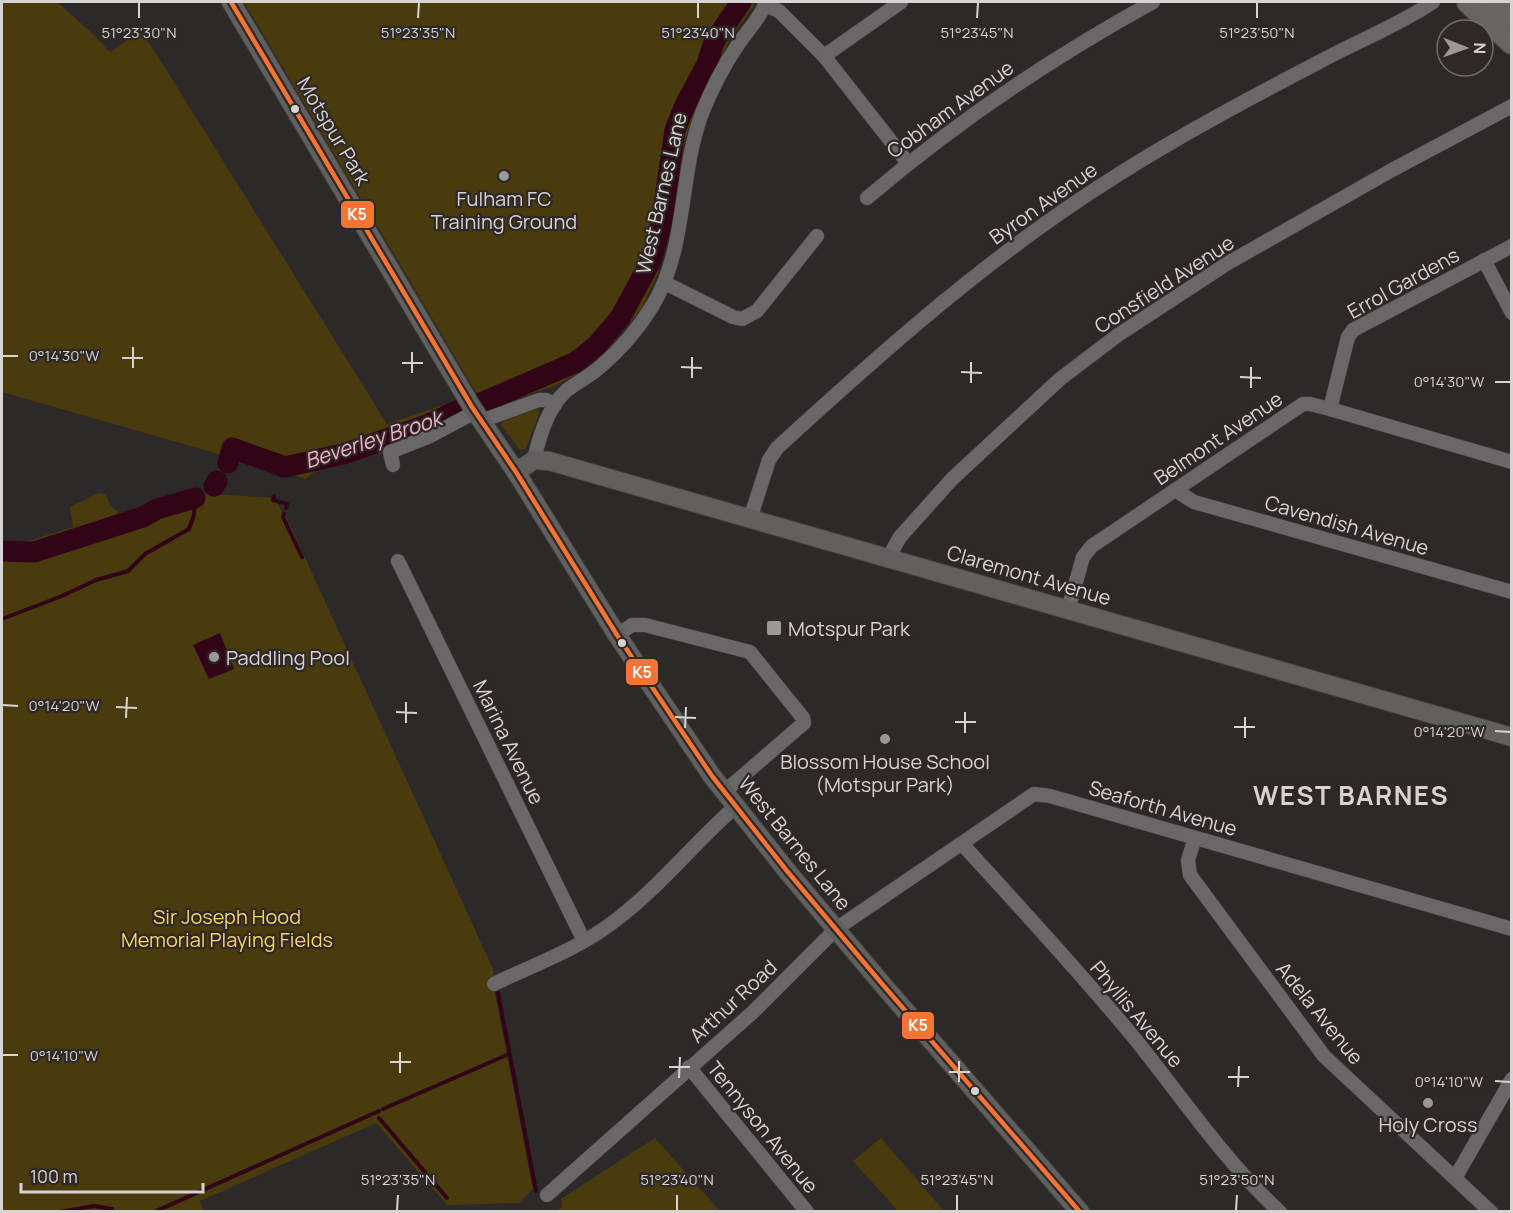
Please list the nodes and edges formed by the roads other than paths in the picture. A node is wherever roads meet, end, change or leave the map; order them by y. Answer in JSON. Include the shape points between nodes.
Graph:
{"nodes":[{"id":1,"x":231,"y":2,"type":"edge"},
{"id":2,"x":901,"y":2,"type":"edge"},
{"id":3,"x":1153,"y":2,"type":"edge"},
{"id":4,"x":1433,"y":2,"type":"edge"},
{"id":5,"x":1469,"y":2,"type":"edge"},
{"id":6,"x":1496,"y":2,"type":"edge"},
{"id":7,"x":766,"y":3,"type":"edge"},
{"id":8,"x":1512,"y":16,"type":"edge"},
{"id":9,"x":1512,"y":42,"type":"edge"},
{"id":10,"x":824,"y":56,"type":"junction"},
{"id":11,"x":1512,"y":106,"type":"edge"},
{"id":12,"x":908,"y":163,"type":"junction"},
{"id":13,"x":867,"y":198,"type":"dead end"},
{"id":14,"x":817,"y":236,"type":"dead end"},
{"id":15,"x":1512,"y":246,"type":"edge"},
{"id":16,"x":1484,"y":260,"type":"junction"},
{"id":17,"x":665,"y":283,"type":"junction"},
{"id":18,"x":1512,"y":313,"type":"edge"},
{"id":19,"x":555,"y":405,"type":"junction"},
{"id":20,"x":1330,"y":409,"type":"junction"},
{"id":21,"x":476,"y":414,"type":"junction"},
{"id":22,"x":534,"y":460,"type":"junction"},
{"id":23,"x":1512,"y":462,"type":"edge"},
{"id":24,"x":393,"y":465,"type":"dead end"},
{"id":25,"x":516,"y":472,"type":"junction"},
{"id":26,"x":1175,"y":490,"type":"junction"},
{"id":27,"x":750,"y":519,"type":"junction"},
{"id":28,"x":888,"y":558,"type":"junction"},
{"id":29,"x":398,"y":561,"type":"dead end"},
{"id":30,"x":1512,"y":592,"type":"edge"},
{"id":31,"x":1068,"y":609,"type":"junction"},
{"id":32,"x":616,"y":636,"type":"junction"},
{"id":33,"x":1512,"y":737,"type":"edge"},
{"id":34,"x":724,"y":792,"type":"junction"},
{"id":35,"x":736,"y":806,"type":"junction"},
{"id":36,"x":1195,"y":838,"type":"junction"},
{"id":37,"x":962,"y":844,"type":"junction"},
{"id":38,"x":836,"y":929,"type":"junction"},
{"id":39,"x":1512,"y":929,"type":"edge"},
{"id":40,"x":584,"y":941,"type":"junction"},
{"id":41,"x":494,"y":984,"type":"dead end"},
{"id":42,"x":689,"y":1067,"type":"junction"},
{"id":43,"x":1512,"y":1079,"type":"edge"},
{"id":44,"x":1455,"y":1178,"type":"junction"},
{"id":45,"x":547,"y":1195,"type":"dead end"},
{"id":46,"x":807,"y":1212,"type":"edge"},
{"id":47,"x":1080,"y":1212,"type":"edge"},
{"id":48,"x":1280,"y":1212,"type":"edge"},
{"id":49,"x":1491,"y":1212,"type":"edge"}],
"edges":[{"from":1,"to":21,"type":"street","name":"Motspur Park"},
{"from":2,"to":10,"type":"street"},
{"from":3,"to":12,"type":"street","name":"Cobham Avenue","via":[[1034,72]]},
{"from":4,"to":27,"type":"street","name":"Byron Avenue","via":[[1172,143],[1084,197],[1006,252],[777,448],[769,460]]},
{"from":5,"to":9,"type":"highway"},
{"from":6,"to":8,"type":"highway"},
{"from":7,"to":10,"type":"street"},
{"from":7,"to":17,"type":"street","name":"West Barnes Lane","via":[[738,44],[702,113],[691,146],[675,252]]},
{"from":10,"to":12,"type":"street"},
{"from":11,"to":28,"type":"street","name":"Consfield Avenue","via":[[1228,263],[1118,335],[1060,379],[952,479],[900,537]]},
{"from":12,"to":13,"type":"street","name":"Cobham Avenue"},
{"from":14,"to":17,"type":"street","via":[[749,317],[733,317]]},
{"from":15,"to":16,"type":"street","name":"Errol Gardens"},
{"from":16,"to":18,"type":"street"},
{"from":16,"to":20,"type":"street","name":"Errol Gardens","via":[[1353,330]]},
{"from":17,"to":19,"type":"street","name":"West Barnes Lane","via":[[637,329],[599,369],[564,392]]},
{"from":19,"to":21,"type":"street","via":[[538,400]]},
{"from":19,"to":22,"type":"street","name":"West Barnes Lane"},
{"from":20,"to":23,"type":"street","name":"Belmont Avenue"},
{"from":20,"to":26,"type":"street","name":"Belmont Avenue","via":[[1304,404]]},
{"from":21,"to":24,"type":"street","via":[[390,452]]},
{"from":21,"to":25,"type":"street","name":"West Barnes Lane"},
{"from":22,"to":25,"type":"street"},
{"from":22,"to":27,"type":"street","name":"Claremont Avenue"},
{"from":25,"to":32,"type":"street","name":"West Barnes Lane"},
{"from":26,"to":30,"type":"street","name":"Cavendish Avenue","via":[[1194,502]]},
{"from":26,"to":31,"type":"street","name":"Belmont Avenue","via":[[1087,551]]},
{"from":27,"to":28,"type":"street","name":"Claremont Avenue"},
{"from":28,"to":31,"type":"street","name":"Claremont Avenue"},
{"from":29,"to":40,"type":"street","name":"Marina Avenue"},
{"from":31,"to":33,"type":"street","name":"Claremont Avenue"},
{"from":32,"to":34,"type":"street","name":"West Barnes Lane"},
{"from":32,"to":34,"type":"street","via":[[632,625],[645,625],[750,652],[802,718],[804,723]]},
{"from":34,"to":35,"type":"street","name":"West Barnes Lane"},
{"from":35,"to":38,"type":"street","name":"West Barnes Lane"},
{"from":35,"to":40,"type":"street","via":[[657,886]]},
{"from":36,"to":37,"type":"street","name":"Seaforth Avenue","via":[[1034,794]]},
{"from":36,"to":39,"type":"street","name":"Seaforth Avenue"},
{"from":36,"to":44,"type":"street","name":"Adela Avenue","via":[[1188,860],[1190,875],[1324,1056]]},
{"from":37,"to":38,"type":"street","name":"Seaforth Avenue"},
{"from":37,"to":48,"type":"street","name":"Phyllis Avenue","via":[[1081,976],[1228,1157]]},
{"from":38,"to":42,"type":"street","name":"Arthur Road","via":[[753,1012]]},
{"from":38,"to":47,"type":"street","name":"West Barnes Lane"},
{"from":40,"to":41,"type":"street"},
{"from":42,"to":45,"type":"street","name":"Arthur Road"},
{"from":42,"to":46,"type":"street","name":"Tennyson Avenue"},
{"from":43,"to":44,"type":"street"},
{"from":44,"to":49,"type":"street","name":"Adela Avenue"}]}
